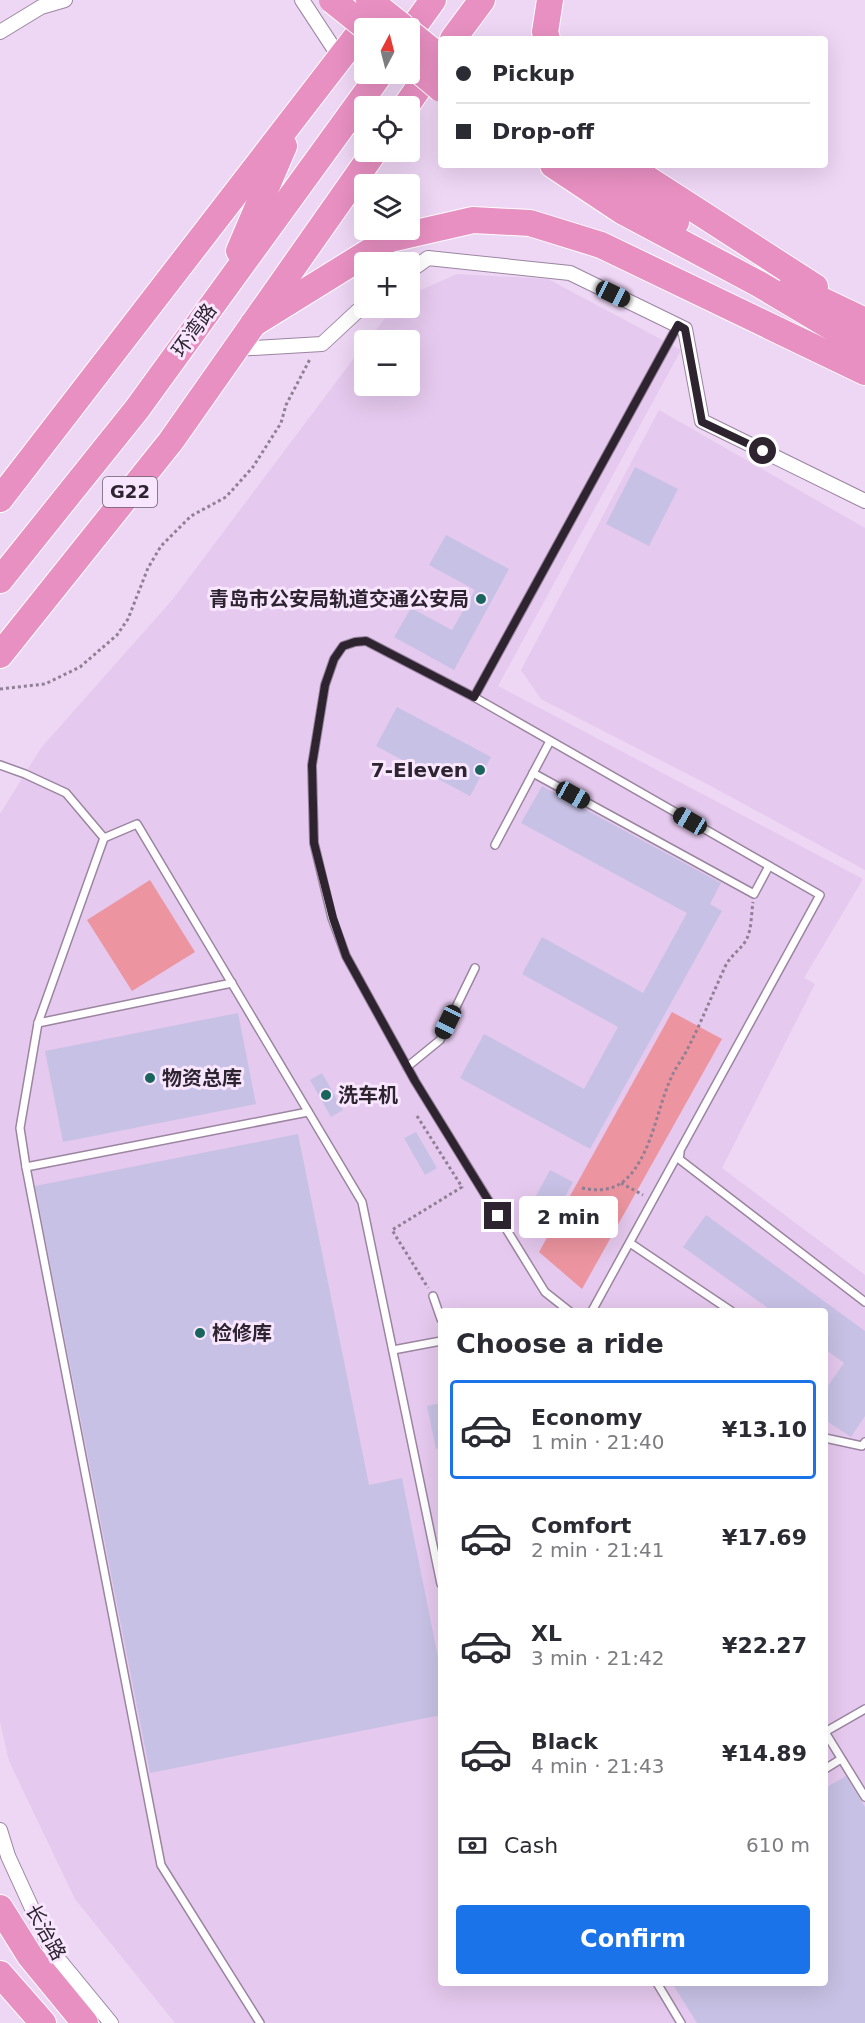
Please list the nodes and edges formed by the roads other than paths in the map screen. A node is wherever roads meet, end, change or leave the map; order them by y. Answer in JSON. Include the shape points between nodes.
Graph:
{"nodes":[{"id":1,"x":65,"y":0,"type":"edge"},
{"id":2,"x":302,"y":0,"type":"edge"},
{"id":3,"x":332,"y":0,"type":"edge"},
{"id":4,"x":369,"y":0,"type":"edge"},
{"id":5,"x":384,"y":0,"type":"edge"},
{"id":6,"x":433,"y":0,"type":"edge"},
{"id":7,"x":482,"y":0,"type":"edge"},
{"id":8,"x":550,"y":0,"type":"edge"},
{"id":9,"x":354,"y":18,"type":"edge"},
{"id":10,"x":392,"y":18,"type":"edge"},
{"id":11,"x":420,"y":18,"type":"edge"},
{"id":12,"x":0,"y":32,"type":"edge"},
{"id":13,"x":455,"y":36,"type":"edge"},
{"id":14,"x":546,"y":36,"type":"edge"},
{"id":15,"x":420,"y":40,"type":"edge"},
{"id":16,"x":438,"y":55,"type":"edge"},
{"id":17,"x":340,"y":58,"type":"junction"},
{"id":18,"x":438,"y":61,"type":"edge"},
{"id":19,"x":420,"y":71,"type":"edge"},
{"id":20,"x":373,"y":84,"type":"edge"},
{"id":21,"x":438,"y":86,"type":"edge"},
{"id":22,"x":412,"y":96,"type":"edge"},
{"id":23,"x":300,"y":110,"type":"junction"},
{"id":24,"x":367,"y":162,"type":"edge"},
{"id":25,"x":558,"y":168,"type":"edge"},
{"id":26,"x":594,"y":168,"type":"edge"},
{"id":27,"x":631,"y":168,"type":"edge"},
{"id":28,"x":420,"y":264,"type":"edge"},
{"id":29,"x":221,"y":293,"type":"junction"},
{"id":30,"x":354,"y":314,"type":"edge"},
{"id":31,"x":865,"y":321,"type":"edge"},
{"id":32,"x":253,"y":324,"type":"junction"},
{"id":33,"x":678,"y":325,"type":"junction"},
{"id":34,"x":865,"y":347,"type":"edge"},
{"id":35,"x":236,"y":349,"type":"junction"},
{"id":36,"x":865,"y":372,"type":"edge"},
{"id":37,"x":62,"y":419,"type":"junction"},
{"id":38,"x":0,"y":477,"type":"edge"},
{"id":39,"x":0,"y":499,"type":"edge"},
{"id":40,"x":865,"y":501,"type":"edge"},
{"id":41,"x":0,"y":580,"type":"edge"},
{"id":42,"x":0,"y":655,"type":"edge"},
{"id":43,"x":474,"y":697,"type":"junction"},
{"id":44,"x":550,"y":741,"type":"junction"},
{"id":45,"x":0,"y":765,"type":"edge"},
{"id":46,"x":533,"y":773,"type":"junction"},
{"id":47,"x":104,"y":837,"type":"junction"},
{"id":48,"x":495,"y":845,"type":"dead end"},
{"id":49,"x":769,"y":866,"type":"junction"},
{"id":50,"x":475,"y":968,"type":"dead end"},
{"id":51,"x":232,"y":983,"type":"junction"},
{"id":52,"x":38,"y":1023,"type":"junction"},
{"id":53,"x":407,"y":1067,"type":"junction"},
{"id":54,"x":308,"y":1112,"type":"junction"},
{"id":55,"x":681,"y":1148,"type":"junction"},
{"id":56,"x":26,"y":1167,"type":"junction"},
{"id":57,"x":630,"y":1243,"type":"junction"},
{"id":58,"x":433,"y":1296,"type":"road end"},
{"id":59,"x":865,"y":1302,"type":"edge"},
{"id":60,"x":565,"y":1308,"type":"edge"},
{"id":61,"x":594,"y":1308,"type":"edge"},
{"id":62,"x":728,"y":1308,"type":"edge"},
{"id":63,"x":438,"y":1310,"type":"edge"},
{"id":64,"x":438,"y":1342,"type":"edge"},
{"id":65,"x":393,"y":1350,"type":"junction"},
{"id":66,"x":828,"y":1439,"type":"edge"},
{"id":67,"x":865,"y":1442,"type":"edge"},
{"id":68,"x":438,"y":1569,"type":"edge"},
{"id":69,"x":865,"y":1709,"type":"edge"},
{"id":70,"x":828,"y":1730,"type":"edge"},
{"id":71,"x":828,"y":1737,"type":"edge"},
{"id":72,"x":841,"y":1759,"type":"junction"},
{"id":73,"x":828,"y":1767,"type":"edge"},
{"id":74,"x":865,"y":1797,"type":"edge"},
{"id":75,"x":0,"y":1830,"type":"edge"},
{"id":76,"x":0,"y":1908,"type":"edge"},
{"id":77,"x":0,"y":1974,"type":"edge"},
{"id":78,"x":659,"y":1986,"type":"edge"},
{"id":79,"x":43,"y":2023,"type":"edge"},
{"id":80,"x":85,"y":2023,"type":"edge"},
{"id":81,"x":111,"y":2023,"type":"edge"},
{"id":82,"x":260,"y":2023,"type":"edge"},
{"id":83,"x":681,"y":2023,"type":"edge"}],
"edges":[{"from":1,"to":12,"type":"street","via":[[41,7]]},
{"from":2,"to":17,"type":"street"},
{"from":3,"to":9,"type":"highway","bridge":true},
{"from":4,"to":10,"type":"highway","bridge":true},
{"from":5,"to":17,"type":"highway"},
{"from":6,"to":11,"type":"highway"},
{"from":7,"to":13,"type":"highway"},
{"from":8,"to":14,"type":"highway"},
{"from":15,"to":16,"type":"highway","bridge":true},
{"from":17,"to":23,"type":"highway"},
{"from":18,"to":22,"type":"highway"},
{"from":19,"to":21,"type":"highway","bridge":true},
{"from":20,"to":29,"type":"highway","name":"环湾路","number":"G22"},
{"from":23,"to":29,"type":"highway"},
{"from":23,"to":37,"type":"highway"},
{"from":24,"to":32,"type":"highway","number":"G22"},
{"from":25,"to":34,"type":"highway","via":[[622,211],[759,284]]},
{"from":26,"to":31,"type":"highway","via":[[666,217],[804,293]]},
{"from":27,"to":31,"type":"highway"},
{"from":28,"to":33,"type":"street","via":[[428,258],[570,273]]},
{"from":29,"to":41,"type":"highway","name":"环湾路","number":"G22","via":[[137,409]]},
{"from":30,"to":35,"type":"street","via":[[321,344]]},
{"from":32,"to":35,"type":"highway","number":"G22"},
{"from":32,"to":36,"type":"highway","via":[[390,239],[473,220],[530,223],[601,245]]},
{"from":33,"to":40,"type":"street","via":[[685,329],[702,422]]},
{"from":33,"to":43,"type":"lane"},
{"from":35,"to":42,"type":"highway","number":"G22","via":[[171,441]]},
{"from":37,"to":38,"type":"highway"},
{"from":37,"to":39,"type":"highway"},
{"from":43,"to":44,"type":"lane"},
{"from":43,"to":53,"type":"lane","via":[[366,641],[343,646],[325,685],[312,765],[314,843],[346,956]]},
{"from":44,"to":46,"type":"lane"},
{"from":44,"to":49,"type":"lane"},
{"from":45,"to":47,"type":"lane","via":[[66,793]]},
{"from":46,"to":48,"type":"lane"},
{"from":46,"to":49,"type":"lane","via":[[754,894]]},
{"from":47,"to":51,"type":"lane","via":[[137,825]]},
{"from":47,"to":52,"type":"lane"},
{"from":49,"to":55,"type":"lane","via":[[820,895]]},
{"from":50,"to":53,"type":"lane","via":[[440,1040]]},
{"from":51,"to":52,"type":"lane"},
{"from":51,"to":54,"type":"lane"},
{"from":52,"to":56,"type":"lane","via":[[20,1128]]},
{"from":53,"to":60,"type":"lane","via":[[545,1293]]},
{"from":54,"to":56,"type":"lane"},
{"from":54,"to":65,"type":"lane","via":[[362,1202]]},
{"from":55,"to":57,"type":"lane"},
{"from":55,"to":59,"type":"lane","via":[[679,1159]]},
{"from":56,"to":82,"type":"lane","via":[[161,1865]]},
{"from":57,"to":61,"type":"lane"},
{"from":57,"to":62,"type":"lane"},
{"from":58,"to":63,"type":"lane"},
{"from":64,"to":65,"type":"lane"},
{"from":65,"to":68,"type":"lane"},
{"from":66,"to":67,"type":"lane","via":[[862,1446]]},
{"from":69,"to":70,"type":"lane"},
{"from":71,"to":72,"type":"lane"},
{"from":72,"to":73,"type":"lane"},
{"from":72,"to":74,"type":"lane"},
{"from":75,"to":81,"type":"street","name":"长治路","via":[[51,1950]]},
{"from":76,"to":80,"type":"highway","via":[[30,1956]]},
{"from":77,"to":79,"type":"highway"},
{"from":78,"to":83,"type":"lane"}]}
